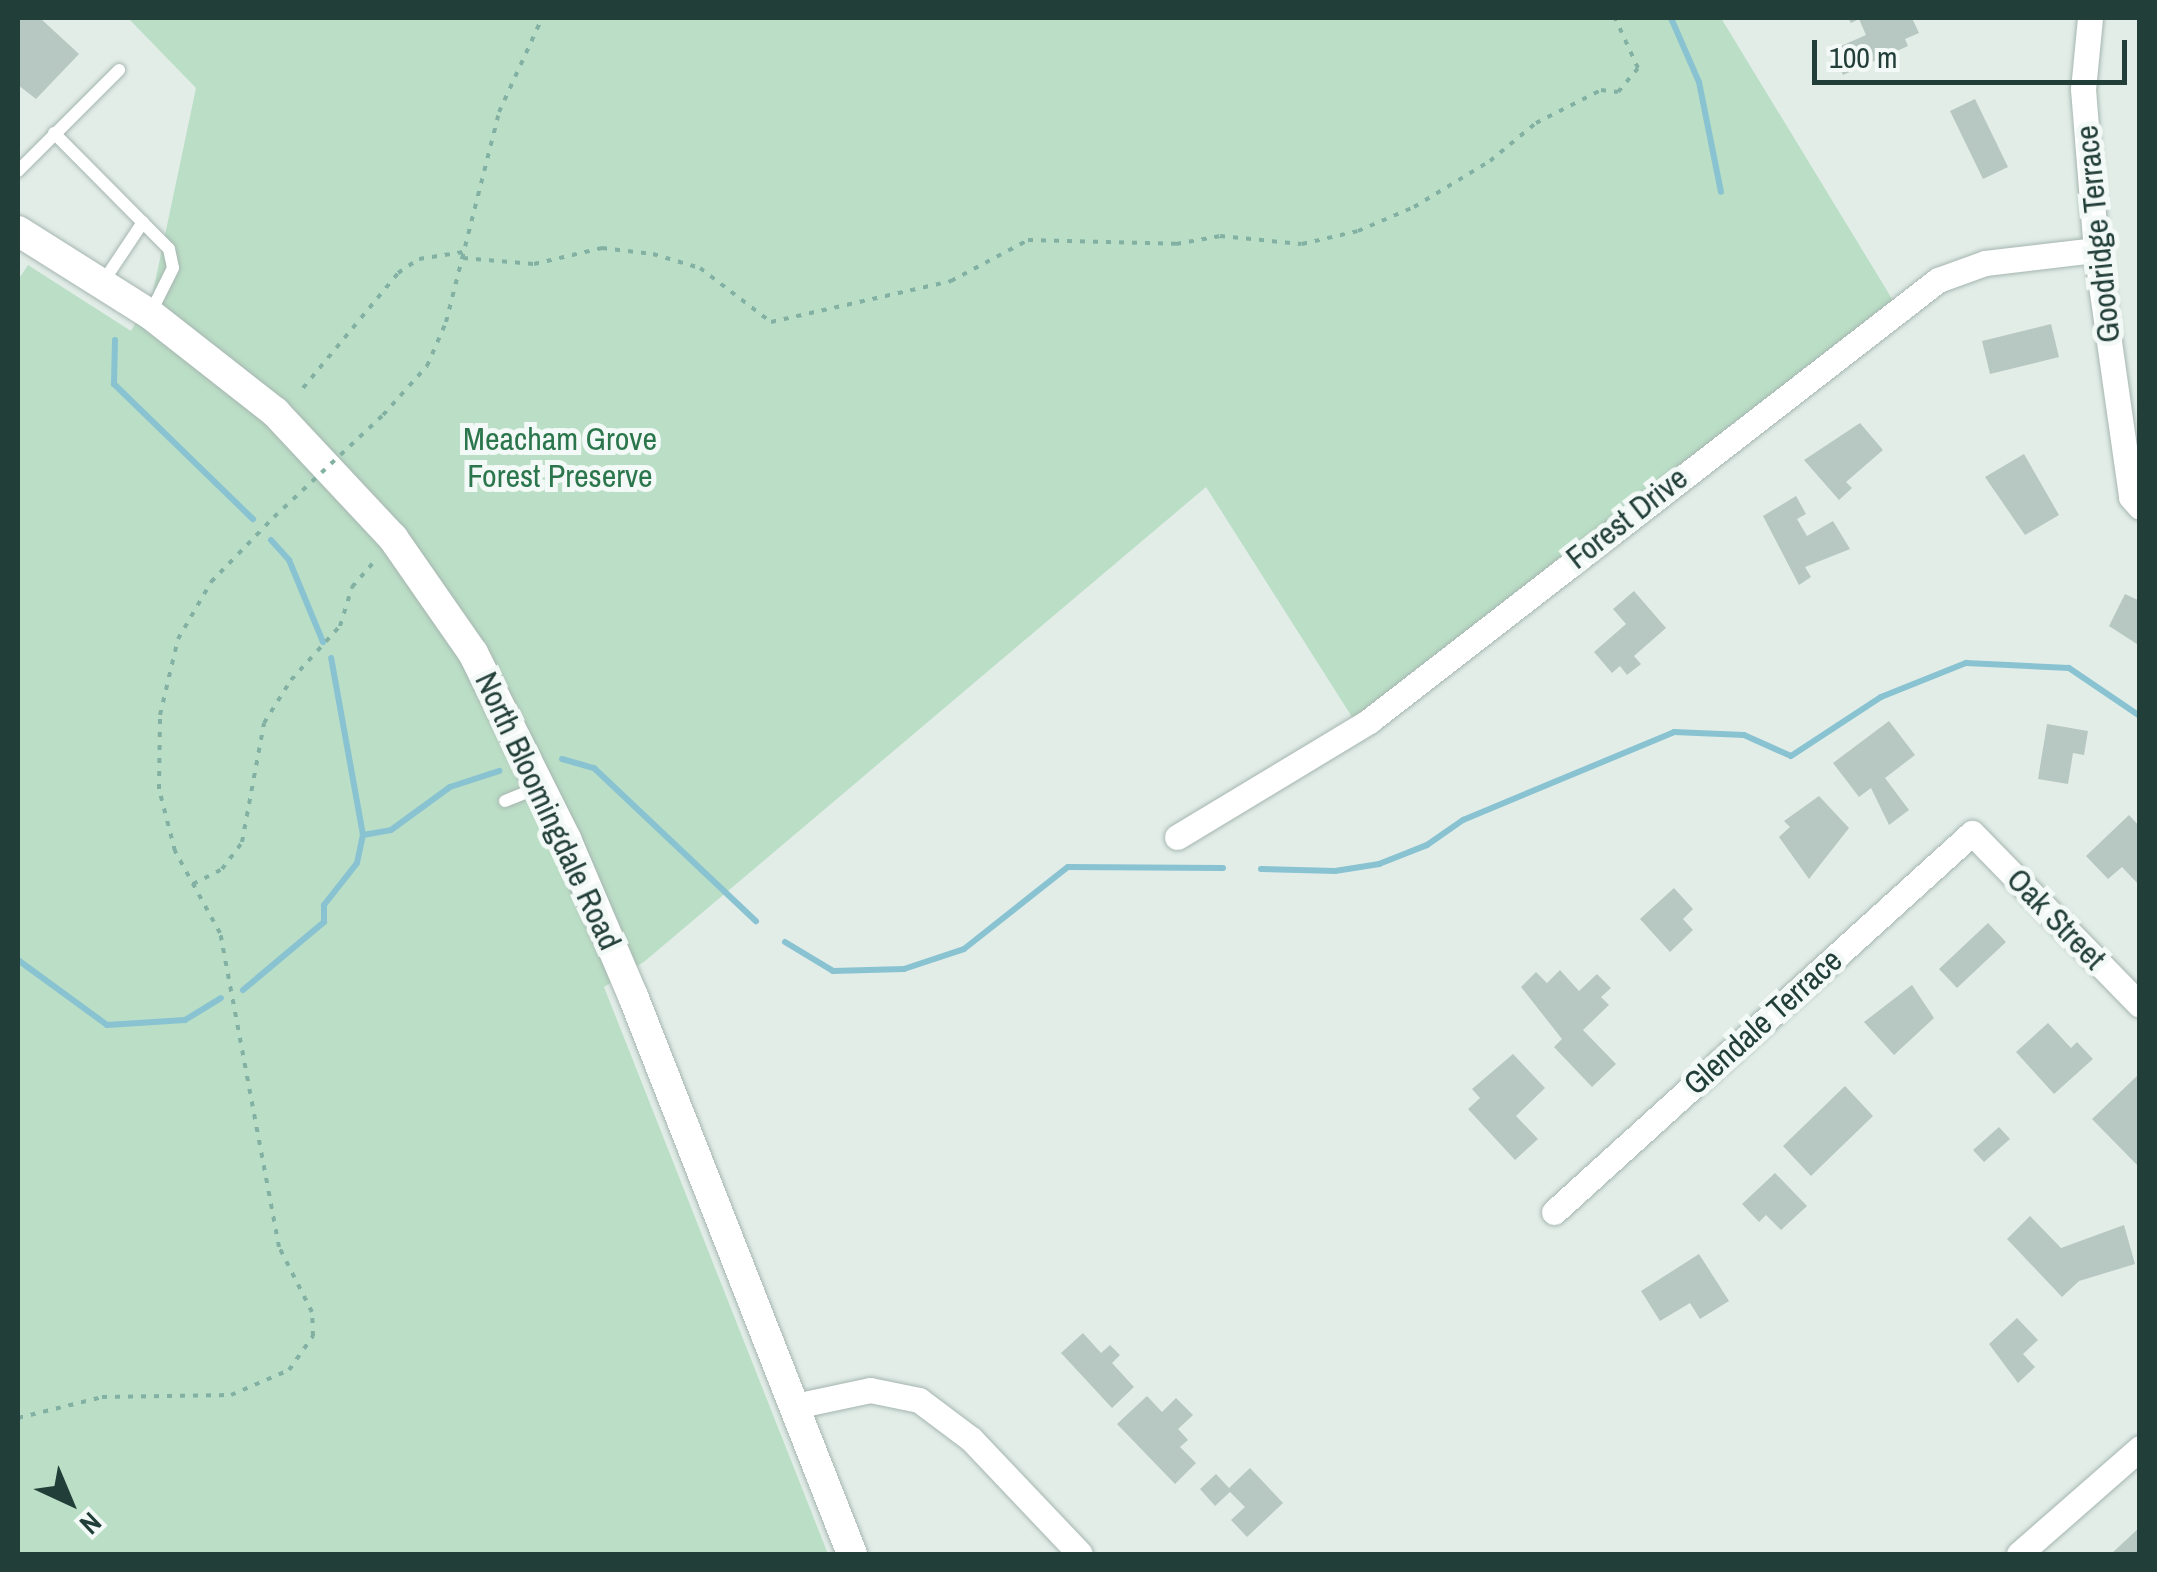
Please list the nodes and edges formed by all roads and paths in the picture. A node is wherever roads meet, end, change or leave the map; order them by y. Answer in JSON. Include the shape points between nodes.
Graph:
{"nodes":[{"id":1,"x":542,"y":18,"type":"edge"},
{"id":2,"x":1615,"y":18,"type":"edge"},
{"id":3,"x":2090,"y":18,"type":"edge"},
{"id":4,"x":119,"y":70,"type":"dead end"},
{"id":5,"x":54,"y":134,"type":"junction"},
{"id":6,"x":19,"y":166,"type":"edge"},
{"id":7,"x":144,"y":222,"type":"junction"},
{"id":8,"x":18,"y":231,"type":"edge"},
{"id":9,"x":2096,"y":250,"type":"junction"},
{"id":10,"x":463,"y":255,"type":"junction"},
{"id":11,"x":102,"y":284,"type":"junction"},
{"id":12,"x":150,"y":314,"type":"junction"},
{"id":13,"x":302,"y":388,"type":"dead end"},
{"id":14,"x":2140,"y":507,"type":"edge"},
{"id":15,"x":376,"y":560,"type":"dead end"},
{"id":16,"x":541,"y":786,"type":"junction"},
{"id":17,"x":504,"y":801,"type":"dead end"},
{"id":18,"x":1972,"y":833,"type":"joint"},
{"id":19,"x":1177,"y":837,"type":"dead end"},
{"id":20,"x":194,"y":884,"type":"junction"},
{"id":21,"x":2140,"y":1005,"type":"edge"},
{"id":22,"x":1554,"y":1212,"type":"dead end"},
{"id":23,"x":795,"y":1406,"type":"junction"},
{"id":24,"x":18,"y":1418,"type":"edge"},
{"id":25,"x":2140,"y":1448,"type":"edge"},
{"id":26,"x":852,"y":1554,"type":"edge"},
{"id":27,"x":1080,"y":1554,"type":"edge"},
{"id":28,"x":2019,"y":1554,"type":"edge"}],
"edges":[{"from":1,"to":10,"type":"path","via":[[498,112]]},
{"from":2,"to":10,"type":"path","via":[[1638,68],[1618,92],[1602,90],[1536,123],[1414,208],[1358,232],[1302,244],[1257,237],[1176,244],[1028,240],[951,281],[771,322],[700,268],[653,254],[602,248],[534,264]]},
{"from":3,"to":9,"type":"street","name":"Goodridge Terrace","via":[[2083,89]]},
{"from":4,"to":5,"type":"lane"},
{"from":5,"to":6,"type":"lane"},
{"from":5,"to":7,"type":"lane"},
{"from":7,"to":11,"type":"lane"},
{"from":7,"to":12,"type":"lane","via":[[169,249],[174,268]]},
{"from":8,"to":11,"type":"main road","name":"North Bloomingdale Road"},
{"from":9,"to":14,"type":"street","name":"Goodridge Terrace","via":[[2131,497]]},
{"from":9,"to":19,"type":"street","name":"Forest Drive","via":[[1985,263],[1938,280],[1369,721]]},
{"from":10,"to":13,"type":"path","via":[[419,259],[398,273]]},
{"from":10,"to":20,"type":"path","bridge":true,"via":[[427,366],[211,582],[178,638],[160,715],[158,790],[175,851]]},
{"from":11,"to":12,"type":"main road","name":"North Bloomingdale Road"},
{"from":12,"to":16,"type":"main road","name":"North Bloomingdale Road","via":[[275,412],[394,538],[473,653]]},
{"from":15,"to":20,"type":"path","via":[[352,588],[340,626],[290,680],[264,723],[242,842],[222,868]]},
{"from":16,"to":17,"type":"lane"},
{"from":16,"to":23,"type":"main road","name":"North Bloomingdale Road","via":[[633,996]]},
{"from":18,"to":21,"type":"street","name":"Oak Street"},
{"from":18,"to":22,"type":"street","name":"Glendale Terrace"},
{"from":20,"to":24,"type":"path","via":[[220,933],[280,1247],[312,1312],[313,1336],[289,1370],[231,1394],[102,1397]]},
{"from":23,"to":26,"type":"main road","name":"North Bloomingdale Road"},
{"from":23,"to":27,"type":"street","via":[[870,1390],[919,1400],[970,1439]]},
{"from":25,"to":28,"type":"street"}]}
